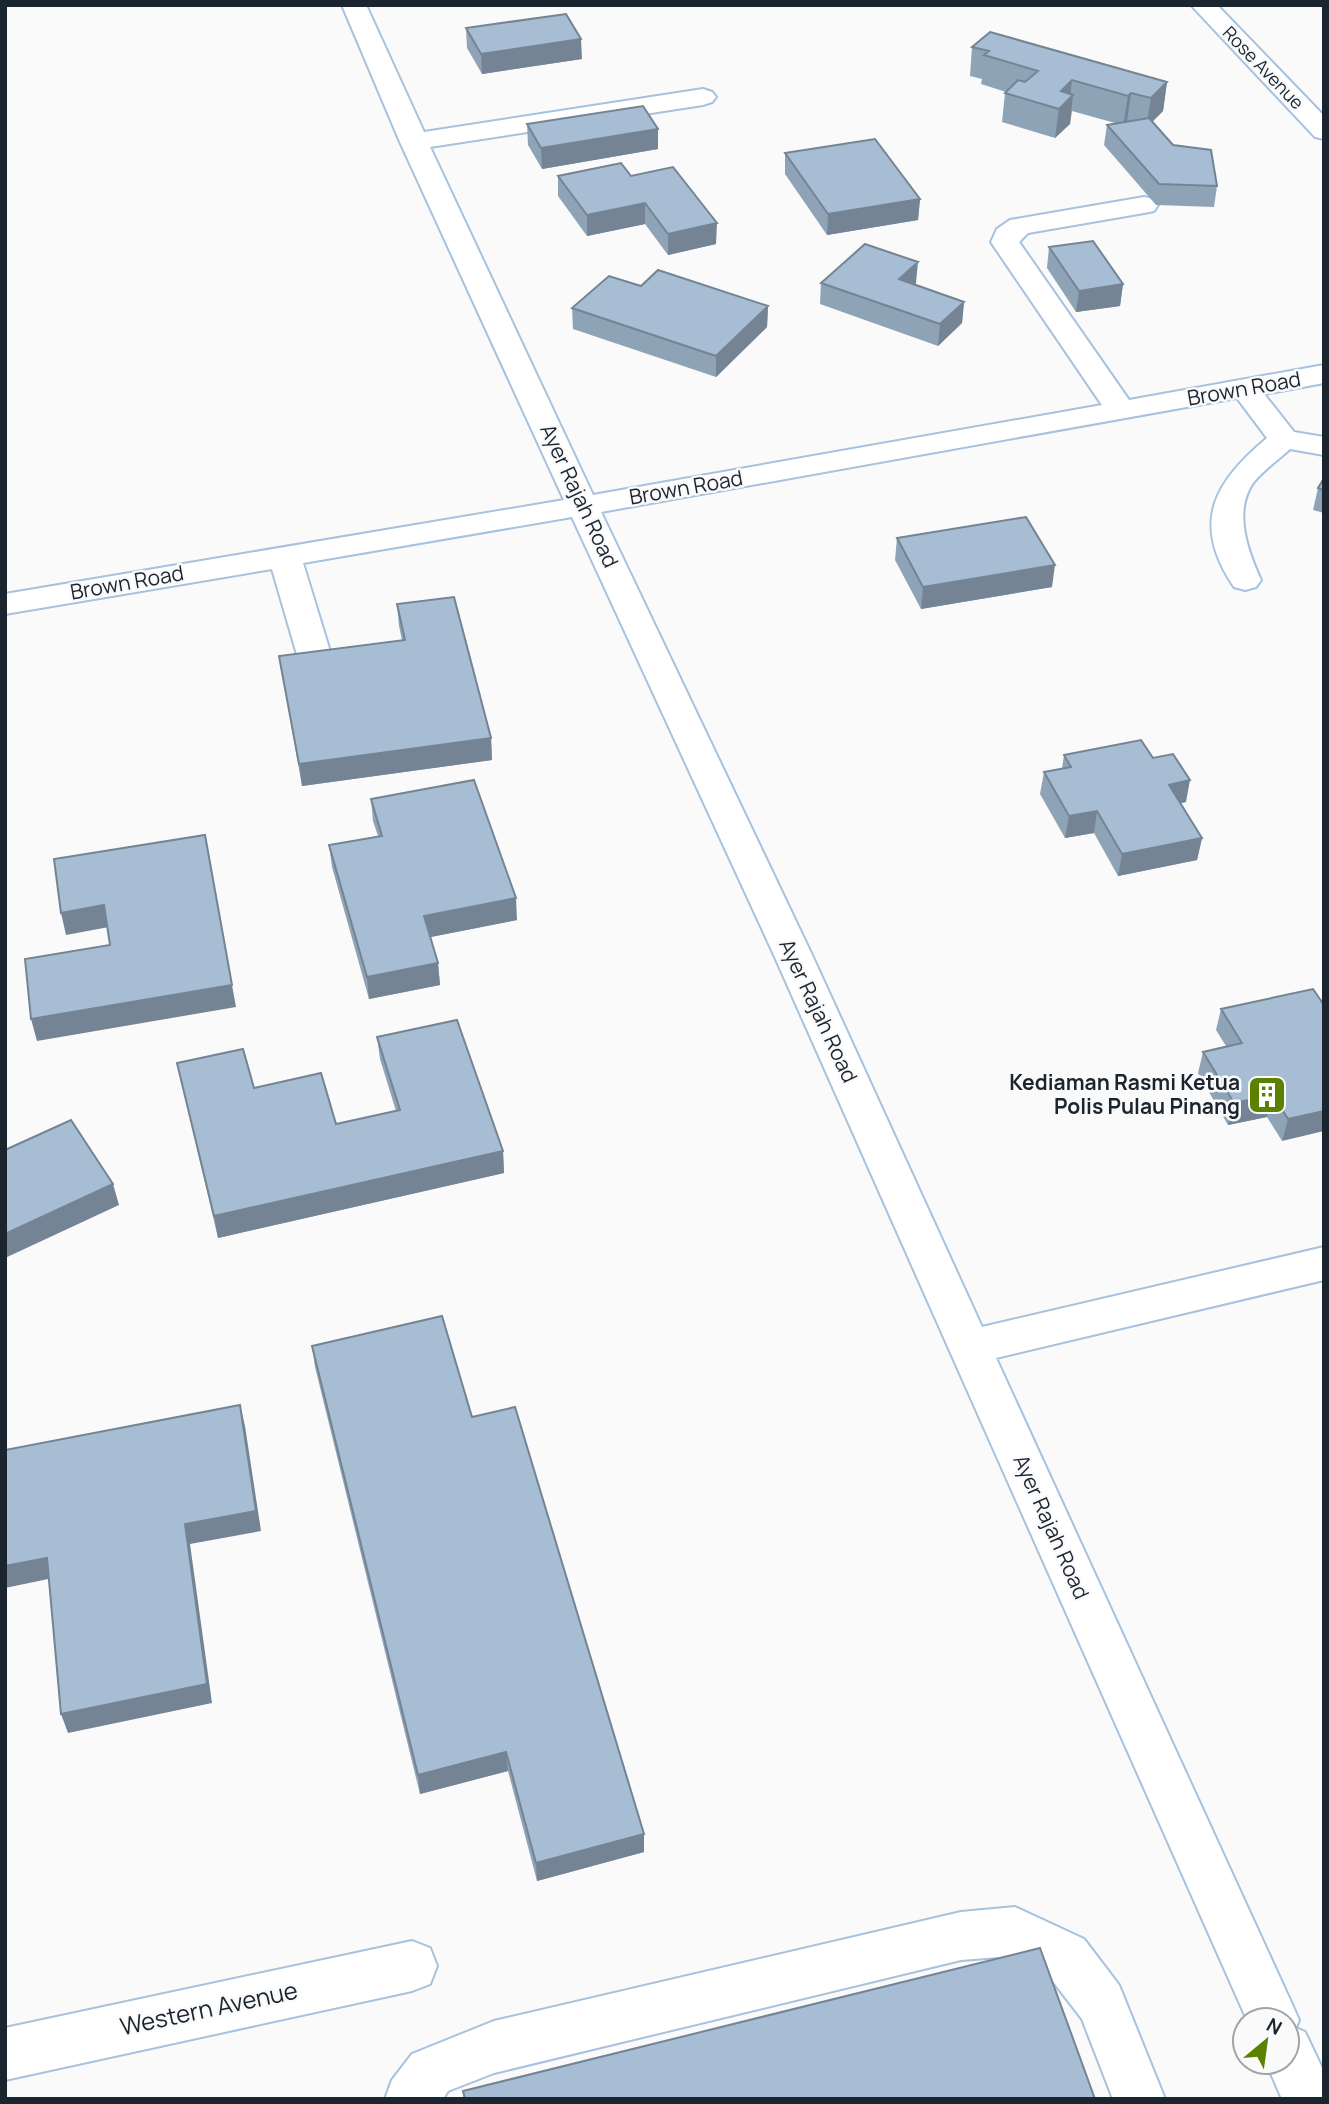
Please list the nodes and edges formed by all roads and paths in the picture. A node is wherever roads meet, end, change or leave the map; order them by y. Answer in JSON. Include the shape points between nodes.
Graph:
{"nodes":[{"id":1,"x":354,"y":5,"type":"edge"},
{"id":2,"x":1203,"y":5,"type":"edge"},
{"id":3,"x":703,"y":96,"type":"dead end"},
{"id":4,"x":1324,"y":131,"type":"edge"},
{"id":5,"x":413,"y":142,"type":"junction"},
{"id":6,"x":1144,"y":205,"type":"dead end"},
{"id":7,"x":1324,"y":374,"type":"edge"},
{"id":8,"x":1245,"y":388,"type":"junction"},
{"id":9,"x":1121,"y":410,"type":"junction"},
{"id":10,"x":1284,"y":439,"type":"junction"},
{"id":11,"x":1324,"y":446,"type":"edge"},
{"id":12,"x":584,"y":506,"type":"junction"},
{"id":13,"x":285,"y":557,"type":"junction"},
{"id":14,"x":1245,"y":580,"type":"dead end"},
{"id":15,"x":5,"y":604,"type":"edge"},
{"id":16,"x":316,"y":658,"type":"edge"},
{"id":17,"x":1324,"y":1263,"type":"edge"},
{"id":18,"x":970,"y":1347,"type":"junction"},
{"id":19,"x":412,"y":1966,"type":"dead end"},
{"id":20,"x":1267,"y":2006,"type":"edge"},
{"id":21,"x":5,"y":2054,"type":"edge"},
{"id":22,"x":1299,"y":2076,"type":"edge"},
{"id":23,"x":411,"y":2099,"type":"edge"},
{"id":24,"x":1139,"y":2099,"type":"edge"},
{"id":25,"x":1309,"y":2099,"type":"edge"}],
"edges":[{"from":1,"to":5,"type":"street","name":"Ayer Rajah Road"},
{"from":2,"to":4,"type":"street","name":"Rose Avenue"},
{"from":3,"to":5,"type":"street"},
{"from":5,"to":12,"type":"street","name":"Ayer Rajah Road"},
{"from":6,"to":9,"type":"street","via":[[1020,226],[1005,242]]},
{"from":7,"to":8,"type":"street","name":"Brown Road"},
{"from":8,"to":9,"type":"street","name":"Brown Road"},
{"from":8,"to":10,"type":"street"},
{"from":9,"to":12,"type":"street","name":"Brown Road"},
{"from":10,"to":11,"type":"street"},
{"from":10,"to":14,"type":"street","via":[[1236,485],[1227,516],[1234,556]]},
{"from":12,"to":13,"type":"street","name":"Brown Road"},
{"from":12,"to":18,"type":"street","name":"Ayer Rajah Road"},
{"from":13,"to":15,"type":"street","name":"Brown Road"},
{"from":13,"to":16,"type":"street"},
{"from":17,"to":18,"type":"street"},
{"from":18,"to":20,"type":"street","name":"Ayer Rajah Road"},
{"from":19,"to":21,"type":"street","name":"Western Avenue"},
{"from":22,"to":25,"type":"street"},
{"from":23,"to":24,"type":"street","via":[[430,2072],[494,2047],[961,1936],[1015,1931],[1066,1957],[1101,2003]]}]}
